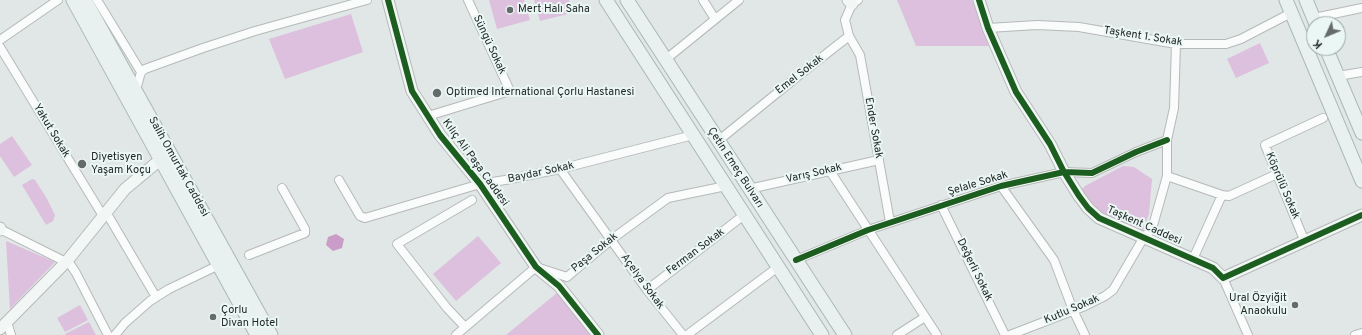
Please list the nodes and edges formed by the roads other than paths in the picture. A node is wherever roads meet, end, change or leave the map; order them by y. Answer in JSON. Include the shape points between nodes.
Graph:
{"nodes":[{"id":1,"x":58,"y":0,"type":"edge"},
{"id":2,"x":73,"y":0,"type":"edge"},
{"id":3,"x":85,"y":0,"type":"edge"},
{"id":4,"x":97,"y":0,"type":"edge"},
{"id":5,"x":367,"y":0,"type":"edge"},
{"id":6,"x":388,"y":0,"type":"edge"},
{"id":7,"x":468,"y":0,"type":"edge"},
{"id":8,"x":606,"y":0,"type":"edge"},
{"id":9,"x":627,"y":0,"type":"edge"},
{"id":10,"x":703,"y":0,"type":"edge"},
{"id":11,"x":739,"y":0,"type":"edge"},
{"id":12,"x":979,"y":0,"type":"edge"},
{"id":13,"x":1286,"y":0,"type":"edge"},
{"id":14,"x":1306,"y":0,"type":"edge"},
{"id":15,"x":853,"y":1,"type":"edge"},
{"id":16,"x":1362,"y":8,"type":"edge"},
{"id":17,"x":1291,"y":14,"type":"junction"},
{"id":18,"x":1313,"y":16,"type":"edge"},
{"id":19,"x":1333,"y":16,"type":"edge"},
{"id":20,"x":715,"y":19,"type":"junction"},
{"id":21,"x":988,"y":28,"type":"junction"},
{"id":22,"x":850,"y":36,"type":"junction"},
{"id":23,"x":0,"y":40,"type":"edge"},
{"id":24,"x":1176,"y":44,"type":"junction"},
{"id":25,"x":0,"y":47,"type":"edge"},
{"id":26,"x":1329,"y":56,"type":"edge"},
{"id":27,"x":665,"y":60,"type":"junction"},
{"id":28,"x":141,"y":72,"type":"junction"},
{"id":29,"x":1362,"y":72,"type":"edge"},
{"id":30,"x":1338,"y":76,"type":"junction"},
{"id":31,"x":136,"y":90,"type":"junction"},
{"id":32,"x":428,"y":116,"type":"junction"},
{"id":33,"x":1323,"y":118,"type":"dead end"},
{"id":34,"x":1362,"y":133,"type":"edge"},
{"id":35,"x":693,"y":135,"type":"junction"},
{"id":36,"x":1167,"y":140,"type":"junction"},
{"id":37,"x":718,"y":142,"type":"junction"},
{"id":38,"x":160,"y":159,"type":"junction"},
{"id":39,"x":879,"y":160,"type":"junction"},
{"id":40,"x":560,"y":169,"type":"junction"},
{"id":41,"x":830,"y":171,"type":"junction"},
{"id":42,"x":1064,"y":172,"type":"junction"},
{"id":43,"x":1277,"y":174,"type":"junction"},
{"id":44,"x":1167,"y":176,"type":"junction"},
{"id":45,"x":339,"y":180,"type":"dead end"},
{"id":46,"x":1362,"y":181,"type":"edge"},
{"id":47,"x":480,"y":184,"type":"junction"},
{"id":48,"x":726,"y":186,"type":"junction"},
{"id":49,"x":1001,"y":186,"type":"junction"},
{"id":50,"x":282,"y":188,"type":"dead end"},
{"id":51,"x":749,"y":189,"type":"junction"},
{"id":52,"x":1222,"y":195,"type":"junction"},
{"id":53,"x":472,"y":200,"type":"dead end"},
{"id":54,"x":942,"y":205,"type":"junction"},
{"id":55,"x":104,"y":214,"type":"junction"},
{"id":56,"x":744,"y":215,"type":"junction"},
{"id":57,"x":1362,"y":215,"type":"edge"},
{"id":58,"x":890,"y":222,"type":"junction"},
{"id":59,"x":0,"y":229,"type":"edge"},
{"id":60,"x":868,"y":230,"type":"junction"},
{"id":61,"x":1144,"y":237,"type":"junction"},
{"id":62,"x":612,"y":239,"type":"junction"},
{"id":63,"x":1305,"y":242,"type":"junction"},
{"id":64,"x":249,"y":255,"type":"dead end"},
{"id":65,"x":1193,"y":259,"type":"junction"},
{"id":66,"x":796,"y":260,"type":"junction"},
{"id":67,"x":67,"y":261,"type":"junction"},
{"id":68,"x":219,"y":265,"type":"junction"},
{"id":69,"x":536,"y":267,"type":"junction"},
{"id":70,"x":778,"y":267,"type":"junction"},
{"id":71,"x":1224,"y":278,"type":"junction"},
{"id":72,"x":647,"y":290,"type":"junction"},
{"id":73,"x":156,"y":297,"type":"junction"},
{"id":74,"x":1073,"y":310,"type":"junction"},
{"id":75,"x":925,"y":317,"type":"junction"},
{"id":76,"x":3,"y":326,"type":"edge"},
{"id":77,"x":465,"y":327,"type":"junction"},
{"id":78,"x":1362,"y":333,"type":"edge"},
{"id":79,"x":11,"y":335,"type":"edge"},
{"id":80,"x":108,"y":335,"type":"edge"},
{"id":81,"x":115,"y":335,"type":"edge"},
{"id":82,"x":257,"y":335,"type":"edge"},
{"id":83,"x":270,"y":335,"type":"edge"},
{"id":84,"x":456,"y":335,"type":"edge"},
{"id":85,"x":598,"y":335,"type":"edge"},
{"id":86,"x":683,"y":335,"type":"edge"},
{"id":87,"x":687,"y":335,"type":"edge"},
{"id":88,"x":822,"y":335,"type":"edge"},
{"id":89,"x":845,"y":335,"type":"edge"},
{"id":90,"x":897,"y":335,"type":"edge"},
{"id":91,"x":937,"y":335,"type":"edge"},
{"id":92,"x":1005,"y":335,"type":"edge"},
{"id":93,"x":1010,"y":335,"type":"edge"},
{"id":94,"x":1085,"y":335,"type":"edge"},
{"id":95,"x":1248,"y":335,"type":"edge"},
{"id":96,"x":1355,"y":335,"type":"edge"}],
"edges":[{"from":1,"to":23,"type":"street"},
{"from":2,"to":38,"type":"main road","name":"Salih Omurtak Caddesi"},
{"from":3,"to":31,"type":"main road","name":"Salih Omurtak Caddesi"},
{"from":4,"to":28,"type":"street"},
{"from":5,"to":28,"type":"street","via":[[256,31]]},
{"from":6,"to":32,"type":"street","name":"Kılıç Ali Paşa Caddesi","via":[[412,91]]},
{"from":7,"to":32,"type":"street","name":"Süngü Sokak","via":[[510,90]]},
{"from":8,"to":35,"type":"main road","name":"Çetin Emeç Bulvarı"},
{"from":9,"to":27,"type":"main road","name":"Çetin Emeç Bulvarı"},
{"from":10,"to":20,"type":"street"},
{"from":11,"to":20,"type":"street"},
{"from":12,"to":21,"type":"street","name":"Taşkent Caddesi"},
{"from":13,"to":17,"type":"main road"},
{"from":14,"to":18,"type":"main road"},
{"from":15,"to":22,"type":"street","via":[[845,20]]},
{"from":16,"to":19,"type":"street"},
{"from":17,"to":24,"type":"street","name":"Taşkent 1. Sokak","via":[[1226,44]]},
{"from":17,"to":46,"type":"main road"},
{"from":20,"to":27,"type":"street"},
{"from":21,"to":24,"type":"street","name":"Taşkent 1. Sokak","via":[[1037,25],[1079,27]]},
{"from":21,"to":42,"type":"street","name":"Taşkent Caddesi","via":[[1016,92],[1050,144]]},
{"from":22,"to":37,"type":"street","name":"Emel Sokak"},
{"from":22,"to":39,"type":"street","name":"Ender Sokak","via":[[860,55]]},
{"from":24,"to":36,"type":"street","name":"Kutlu Sokak","via":[[1174,108]]},
{"from":25,"to":55,"type":"street","name":"Yakut Sokak"},
{"from":26,"to":30,"type":"main road"},
{"from":27,"to":37,"type":"main road","name":"Çetin Emeç Bulvarı"},
{"from":28,"to":31,"type":"street"},
{"from":29,"to":30,"type":"street"},
{"from":30,"to":34,"type":"main road"},
{"from":31,"to":83,"type":"main road","name":"Salih Omurtak Caddesi"},
{"from":32,"to":47,"type":"street","name":"Kılıç Ali Paşa Caddesi","via":[[440,135]]},
{"from":33,"to":43,"type":"street","name":"Köprülü Sokak","via":[[1265,145]]},
{"from":35,"to":40,"type":"street","name":"Baydar Sokak"},
{"from":35,"to":48,"type":"main road","name":"Çetin Emeç Bulvarı"},
{"from":36,"to":42,"type":"street","name":"Şelale Sokak","via":[[1092,173]]},
{"from":36,"to":44,"type":"street","name":"Kutlu Sokak"},
{"from":37,"to":51,"type":"main road","name":"Çetin Emeç Bulvarı"},
{"from":38,"to":55,"type":"street","via":[[125,189]]},
{"from":38,"to":68,"type":"main road","name":"Salih Omurtak Caddesi"},
{"from":39,"to":41,"type":"street","name":"Varış Sokak"},
{"from":39,"to":58,"type":"street","name":"Ender Sokak"},
{"from":40,"to":47,"type":"street","name":"Baydar Sokak"},
{"from":40,"to":62,"type":"street","name":"Açelya Sokak"},
{"from":41,"to":51,"type":"street","name":"Varış Sokak"},
{"from":41,"to":60,"type":"street"},
{"from":42,"to":49,"type":"street","name":"Şelale Sokak"},
{"from":42,"to":61,"type":"street","name":"Taşkent Caddesi","via":[[1088,208],[1099,218]]},
{"from":43,"to":52,"type":"street","via":[[1229,196]]},
{"from":43,"to":63,"type":"street","name":"Köprülü Sokak"},
{"from":44,"to":52,"type":"street"},
{"from":44,"to":61,"type":"street","name":"Kutlu Sokak","via":[[1152,228]]},
{"from":45,"to":47,"type":"street","name":"Baydar Sokak","via":[[360,216],[365,218]]},
{"from":47,"to":69,"type":"street","name":"Kılıç Ali Paşa Caddesi"},
{"from":48,"to":56,"type":"main road","name":"Çetin Emeç Bulvarı"},
{"from":48,"to":62,"type":"street","name":"Paşa Sokak","via":[[668,198]]},
{"from":49,"to":54,"type":"street","name":"Şelale Sokak"},
{"from":49,"to":74,"type":"street","via":[[1054,260]]},
{"from":50,"to":64,"type":"street","via":[[306,229],[305,233]]},
{"from":51,"to":66,"type":"main road","name":"Çetin Emeç Bulvarı"},
{"from":52,"to":65,"type":"street"},
{"from":53,"to":77,"type":"street","via":[[397,244]]},
{"from":54,"to":58,"type":"street","name":"Şelale Sokak"},
{"from":54,"to":92,"type":"street","name":"Değerli Sokak"},
{"from":55,"to":67,"type":"street"},
{"from":55,"to":73,"type":"street","name":"Yakut Sokak"},
{"from":56,"to":70,"type":"main road","name":"Çetin Emeç Bulvarı"},
{"from":56,"to":72,"type":"street","name":"Ferman Sokak"},
{"from":57,"to":63,"type":"street"},
{"from":58,"to":60,"type":"street","name":"Şelale Sokak"},
{"from":59,"to":67,"type":"street"},
{"from":60,"to":66,"type":"street","name":"Şelale Sokak"},
{"from":60,"to":75,"type":"street"},
{"from":61,"to":65,"type":"street","name":"Taşkent Caddesi"},
{"from":61,"to":74,"type":"street","name":"Kutlu Sokak","via":[[1113,290]]},
{"from":62,"to":69,"type":"street","name":"Paşa Sokak","via":[[567,277]]},
{"from":62,"to":72,"type":"street","name":"Açelya Sokak"},
{"from":63,"to":71,"type":"street"},
{"from":65,"to":71,"type":"street","name":"Taşkent Caddesi","via":[[1214,268]]},
{"from":66,"to":89,"type":"main road","name":"Çetin Emeç Bulvarı"},
{"from":67,"to":76,"type":"street"},
{"from":67,"to":80,"type":"street","via":[[76,273]]},
{"from":68,"to":73,"type":"street"},
{"from":68,"to":82,"type":"main road","name":"Salih Omurtak Caddesi"},
{"from":69,"to":77,"type":"street"},
{"from":69,"to":85,"type":"street","name":"Kılıç Ali Paşa Caddesi","via":[[559,286]]},
{"from":70,"to":87,"type":"street"},
{"from":70,"to":88,"type":"main road","name":"Çetin Emeç Bulvarı"},
{"from":71,"to":95,"type":"street"},
{"from":72,"to":86,"type":"street","name":"Açelya Sokak"},
{"from":73,"to":81,"type":"street","via":[[137,311]]},
{"from":74,"to":93,"type":"street","name":"Kutlu Sokak"},
{"from":74,"to":94,"type":"street"},
{"from":75,"to":90,"type":"street"},
{"from":75,"to":91,"type":"street"},
{"from":76,"to":79,"type":"street"},
{"from":77,"to":84,"type":"street"},
{"from":78,"to":96,"type":"street"}]}
